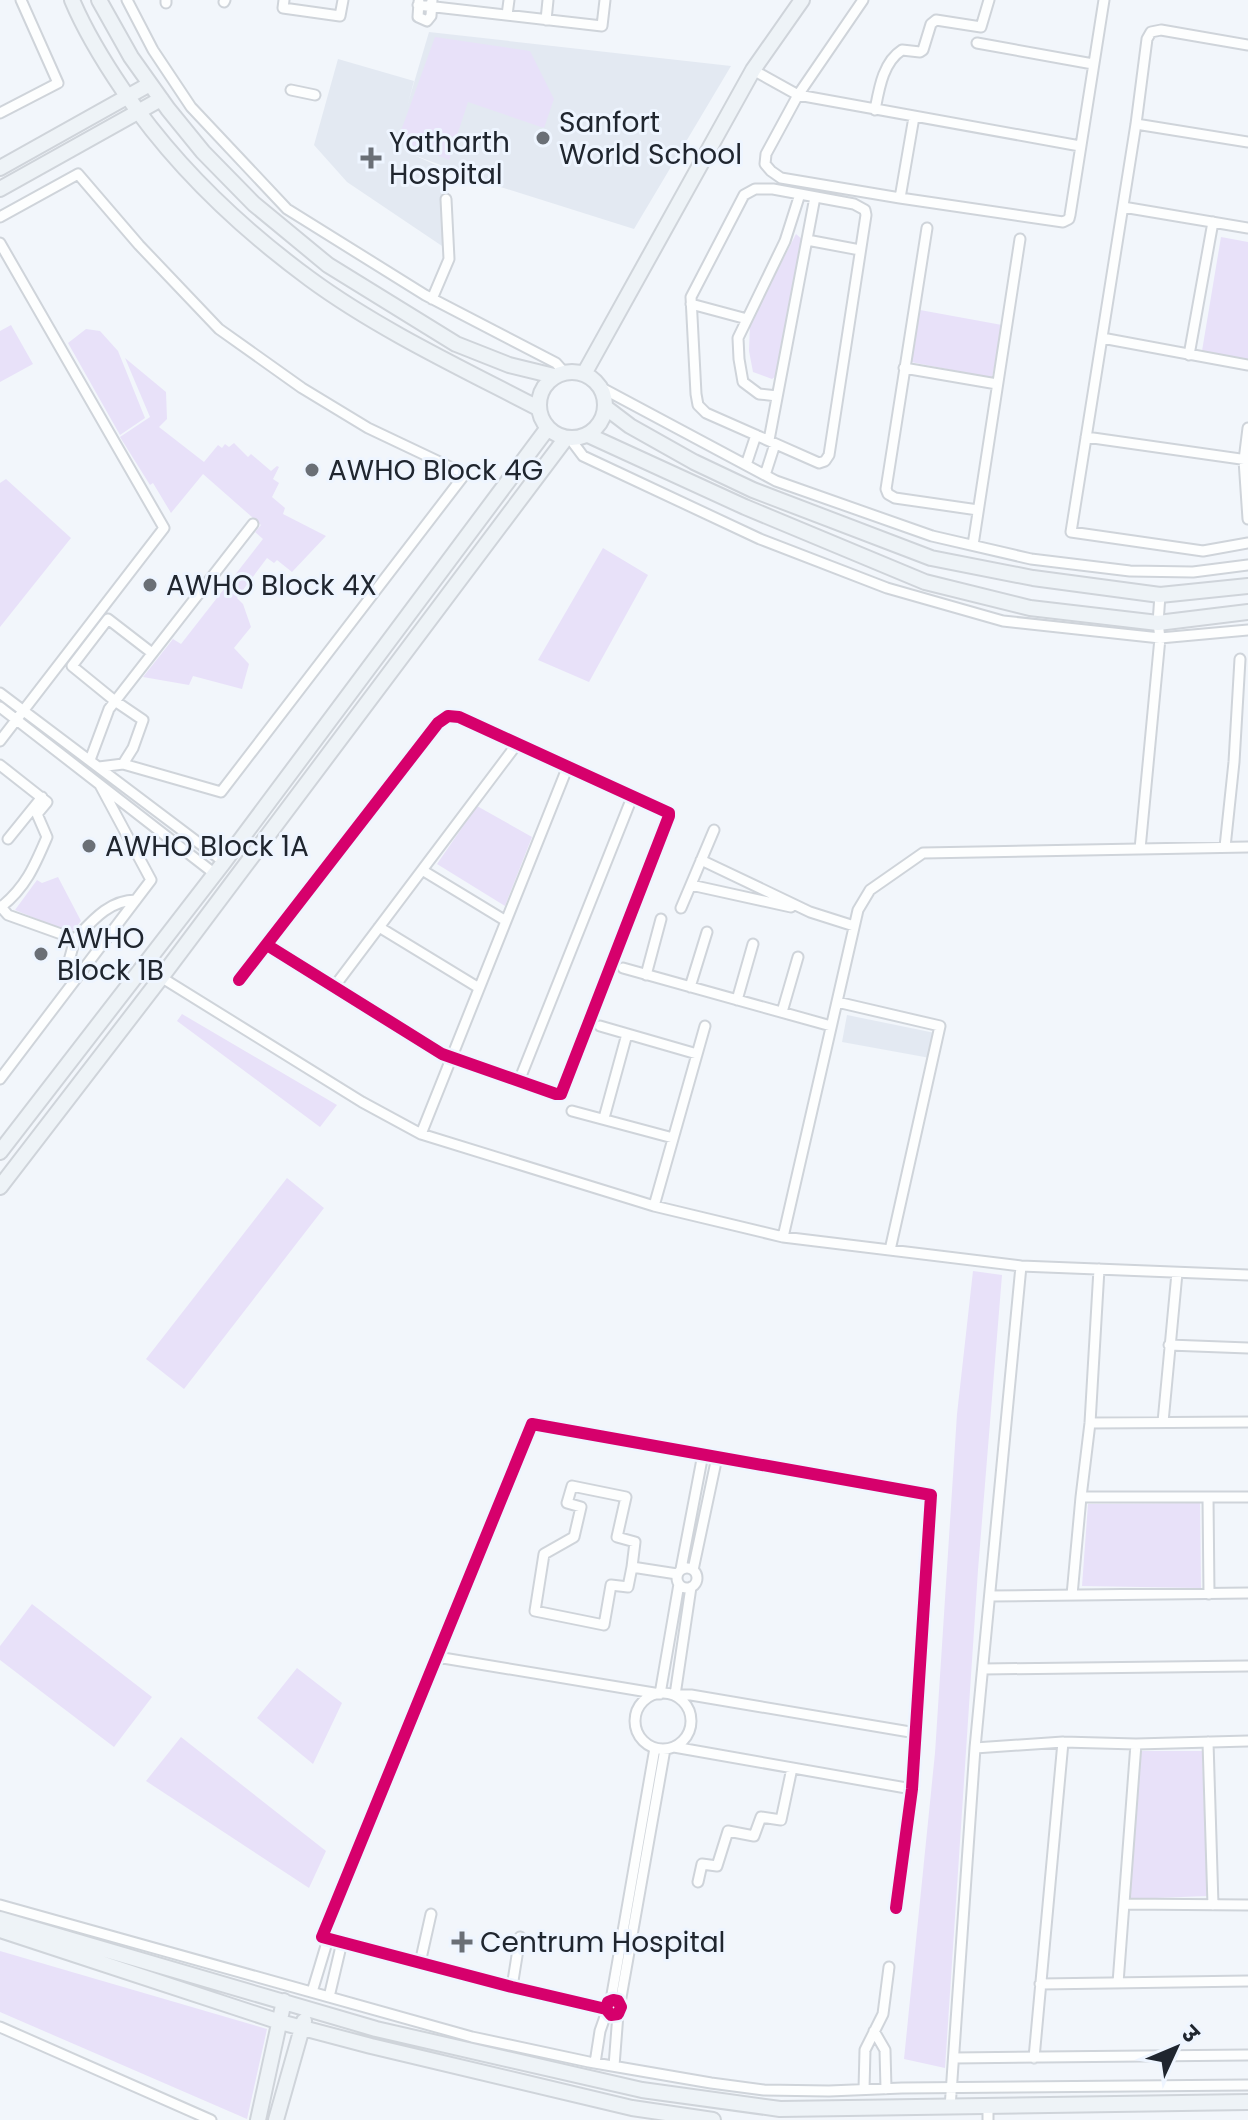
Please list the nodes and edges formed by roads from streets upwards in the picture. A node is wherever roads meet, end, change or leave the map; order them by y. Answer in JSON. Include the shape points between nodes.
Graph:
{"nodes":[{"id":1,"x":21,"y":0,"type":"edge"},
{"id":2,"x":72,"y":0,"type":"edge"},
{"id":3,"x":99,"y":0,"type":"edge"},
{"id":4,"x":127,"y":0,"type":"edge"},
{"id":5,"x":284,"y":0,"type":"edge"},
{"id":6,"x":343,"y":0,"type":"edge"},
{"id":7,"x":509,"y":0,"type":"edge"},
{"id":8,"x":548,"y":0,"type":"edge"},
{"id":9,"x":605,"y":0,"type":"edge"},
{"id":10,"x":802,"y":0,"type":"edge"},
{"id":11,"x":863,"y":0,"type":"edge"},
{"id":12,"x":989,"y":0,"type":"edge"},
{"id":13,"x":1104,"y":0,"type":"edge"},
{"id":14,"x":419,"y":2,"type":"edge"},
{"id":15,"x":432,"y":3,"type":"edge"},
{"id":16,"x":507,"y":15,"type":"junction"},
{"id":17,"x":546,"y":20,"type":"junction"},
{"id":18,"x":977,"y":43,"type":"dead end"},
{"id":19,"x":1248,"y":45,"type":"edge"},
{"id":20,"x":1093,"y":64,"type":"junction"},
{"id":21,"x":753,"y":70,"type":"junction"},
{"id":22,"x":150,"y":84,"type":"junction"},
{"id":23,"x":291,"y":90,"type":"dead end"},
{"id":24,"x":315,"y":95,"type":"dead end"},
{"id":25,"x":798,"y":95,"type":"junction"},
{"id":26,"x":128,"y":97,"type":"junction"},
{"id":27,"x":161,"y":99,"type":"junction"},
{"id":28,"x":875,"y":110,"type":"junction"},
{"id":29,"x":138,"y":112,"type":"junction"},
{"id":30,"x":0,"y":113,"type":"edge"},
{"id":31,"x":914,"y":117,"type":"junction"},
{"id":32,"x":1136,"y":124,"type":"junction"},
{"id":33,"x":1248,"y":142,"type":"edge"},
{"id":34,"x":1080,"y":146,"type":"junction"},
{"id":35,"x":0,"y":168,"type":"edge"},
{"id":36,"x":0,"y":189,"type":"edge"},
{"id":37,"x":800,"y":194,"type":"junction"},
{"id":38,"x":815,"y":197,"type":"junction"},
{"id":39,"x":900,"y":198,"type":"junction"},
{"id":40,"x":446,"y":199,"type":"dead end"},
{"id":41,"x":1123,"y":207,"type":"junction"},
{"id":42,"x":0,"y":217,"type":"edge"},
{"id":43,"x":1213,"y":222,"type":"junction"},
{"id":44,"x":927,"y":228,"type":"dead end"},
{"id":45,"x":1248,"y":228,"type":"edge"},
{"id":46,"x":1020,"y":239,"type":"dead end"},
{"id":47,"x":807,"y":240,"type":"junction"},
{"id":48,"x":0,"y":243,"type":"edge"},
{"id":49,"x":860,"y":250,"type":"junction"},
{"id":50,"x":432,"y":299,"type":"junction"},
{"id":51,"x":691,"y":304,"type":"junction"},
{"id":52,"x":747,"y":319,"type":"junction"},
{"id":53,"x":1102,"y":338,"type":"junction"},
{"id":54,"x":1189,"y":355,"type":"junction"},
{"id":55,"x":1248,"y":365,"type":"edge"},
{"id":56,"x":904,"y":368,"type":"junction"},
{"id":57,"x":559,"y":374,"type":"junction"},
{"id":58,"x":584,"y":374,"type":"junction"},
{"id":59,"x":997,"y":384,"type":"junction"},
{"id":60,"x":600,"y":387,"type":"junction"},
{"id":61,"x":777,"y":396,"type":"junction"},
{"id":62,"x":605,"y":407,"type":"junction"},
{"id":63,"x":538,"y":408,"type":"junction"},
{"id":64,"x":1248,"y":428,"type":"edge"},
{"id":65,"x":547,"y":429,"type":"junction"},
{"id":66,"x":588,"y":435,"type":"junction"},
{"id":67,"x":756,"y":435,"type":"junction"},
{"id":68,"x":1086,"y":437,"type":"junction"},
{"id":69,"x":569,"y":439,"type":"junction"},
{"id":70,"x":772,"y":442,"type":"junction"},
{"id":71,"x":1246,"y":460,"type":"edge"},
{"id":72,"x":746,"y":465,"type":"junction"},
{"id":73,"x":765,"y":475,"type":"junction"},
{"id":74,"x":978,"y":510,"type":"junction"},
{"id":75,"x":1248,"y":519,"type":"edge"},
{"id":76,"x":253,"y":524,"type":"dead end"},
{"id":77,"x":1248,"y":543,"type":"edge"},
{"id":78,"x":973,"y":545,"type":"junction"},
{"id":79,"x":1248,"y":565,"type":"edge"},
{"id":80,"x":1248,"y":586,"type":"edge"},
{"id":81,"x":1160,"y":595,"type":"junction"},
{"id":82,"x":1248,"y":612,"type":"edge"},
{"id":83,"x":103,"y":616,"type":"junction"},
{"id":84,"x":1248,"y":630,"type":"edge"},
{"id":85,"x":1159,"y":631,"type":"junction"},
{"id":86,"x":152,"y":653,"type":"junction"},
{"id":87,"x":1240,"y":659,"type":"dead end"},
{"id":88,"x":1243,"y":687,"type":"edge"},
{"id":89,"x":0,"y":693,"type":"edge"},
{"id":90,"x":115,"y":701,"type":"junction"},
{"id":91,"x":0,"y":707,"type":"edge"},
{"id":92,"x":24,"y":710,"type":"junction"},
{"id":93,"x":17,"y":719,"type":"junction"},
{"id":94,"x":0,"y":741,"type":"edge"},
{"id":95,"x":517,"y":744,"type":"junction"},
{"id":96,"x":90,"y":760,"type":"junction"},
{"id":97,"x":1234,"y":762,"type":"junction"},
{"id":98,"x":1248,"y":762,"type":"edge"},
{"id":99,"x":123,"y":764,"type":"junction"},
{"id":100,"x":0,"y":765,"type":"edge"},
{"id":101,"x":568,"y":766,"type":"junction"},
{"id":102,"x":99,"y":767,"type":"junction"},
{"id":103,"x":100,"y":785,"type":"junction"},
{"id":104,"x":633,"y":795,"type":"junction"},
{"id":105,"x":42,"y":797,"type":"junction"},
{"id":106,"x":714,"y":830,"type":"dead end"},
{"id":107,"x":8,"y":839,"type":"dead end"},
{"id":108,"x":1225,"y":847,"type":"junction"},
{"id":109,"x":1248,"y":847,"type":"edge"},
{"id":110,"x":1140,"y":849,"type":"junction"},
{"id":111,"x":701,"y":860,"type":"junction"},
{"id":112,"x":219,"y":868,"type":"junction"},
{"id":113,"x":422,"y":870,"type":"junction"},
{"id":114,"x":691,"y":885,"type":"junction"},
{"id":115,"x":136,"y":900,"type":"junction"},
{"id":116,"x":1,"y":906,"type":"edge"},
{"id":117,"x":681,"y":908,"type":"dead end"},
{"id":118,"x":810,"y":912,"type":"junction"},
{"id":119,"x":661,"y":919,"type":"dead end"},
{"id":120,"x":506,"y":921,"type":"junction"},
{"id":121,"x":854,"y":926,"type":"junction"},
{"id":122,"x":379,"y":927,"type":"junction"},
{"id":123,"x":707,"y":932,"type":"dead end"},
{"id":124,"x":75,"y":939,"type":"junction"},
{"id":125,"x":753,"y":944,"type":"dead end"},
{"id":126,"x":267,"y":945,"type":"junction"},
{"id":127,"x":798,"y":957,"type":"dead end"},
{"id":128,"x":143,"y":966,"type":"junction"},
{"id":129,"x":623,"y":968,"type":"dead end"},
{"id":130,"x":646,"y":975,"type":"junction"},
{"id":131,"x":160,"y":979,"type":"junction"},
{"id":132,"x":75,"y":980,"type":"junction"},
{"id":133,"x":239,"y":980,"type":"dead end"},
{"id":134,"x":334,"y":987,"type":"junction"},
{"id":135,"x":690,"y":987,"type":"junction"},
{"id":136,"x":479,"y":988,"type":"junction"},
{"id":137,"x":737,"y":1000,"type":"junction"},
{"id":138,"x":837,"y":1002,"type":"junction"},
{"id":139,"x":782,"y":1012,"type":"junction"},
{"id":140,"x":600,"y":1026,"type":"dead end"},
{"id":141,"x":705,"y":1026,"type":"dead end"},
{"id":142,"x":831,"y":1026,"type":"junction"},
{"id":143,"x":627,"y":1034,"type":"junction"},
{"id":144,"x":697,"y":1054,"type":"junction"},
{"id":145,"x":452,"y":1057,"type":"junction"},
{"id":146,"x":0,"y":1079,"type":"edge"},
{"id":147,"x":519,"y":1081,"type":"junction"},
{"id":148,"x":572,"y":1111,"type":"dead end"},
{"id":149,"x":604,"y":1118,"type":"junction"},
{"id":150,"x":421,"y":1134,"type":"junction"},
{"id":151,"x":673,"y":1138,"type":"junction"},
{"id":152,"x":0,"y":1152,"type":"edge"},
{"id":153,"x":0,"y":1187,"type":"edge"},
{"id":154,"x":654,"y":1206,"type":"junction"},
{"id":155,"x":783,"y":1237,"type":"junction"},
{"id":156,"x":890,"y":1250,"type":"junction"},
{"id":157,"x":1021,"y":1266,"type":"junction"},
{"id":158,"x":1099,"y":1269,"type":"junction"},
{"id":159,"x":1177,"y":1273,"type":"junction"},
{"id":160,"x":1248,"y":1275,"type":"edge"},
{"id":161,"x":1169,"y":1345,"type":"junction"},
{"id":162,"x":1248,"y":1348,"type":"edge"},
{"id":163,"x":1163,"y":1422,"type":"junction"},
{"id":164,"x":1248,"y":1422,"type":"edge"},
{"id":165,"x":1090,"y":1423,"type":"junction"},
{"id":166,"x":703,"y":1454,"type":"junction"},
{"id":167,"x":717,"y":1457,"type":"junction"},
{"id":168,"x":1081,"y":1497,"type":"junction"},
{"id":169,"x":1208,"y":1497,"type":"junction"},
{"id":170,"x":1248,"y":1497,"type":"edge"},
{"id":171,"x":632,"y":1567,"type":"junction"},
{"id":172,"x":693,"y":1570,"type":"junction"},
{"id":173,"x":679,"y":1576,"type":"junction"},
{"id":174,"x":691,"y":1587,"type":"junction"},
{"id":175,"x":1248,"y":1593,"type":"edge"},
{"id":176,"x":1209,"y":1594,"type":"junction"},
{"id":177,"x":1072,"y":1595,"type":"junction"},
{"id":178,"x":990,"y":1596,"type":"junction"},
{"id":179,"x":437,"y":1657,"type":"junction"},
{"id":180,"x":1248,"y":1666,"type":"edge"},
{"id":181,"x":983,"y":1669,"type":"junction"},
{"id":182,"x":660,"y":1694,"type":"junction"},
{"id":183,"x":675,"y":1695,"type":"junction"},
{"id":184,"x":916,"y":1733,"type":"junction"},
{"id":185,"x":1248,"y":1741,"type":"edge"},
{"id":186,"x":1063,"y":1742,"type":"junction"},
{"id":187,"x":1208,"y":1742,"type":"junction"},
{"id":188,"x":1136,"y":1744,"type":"junction"},
{"id":189,"x":665,"y":1748,"type":"junction"},
{"id":190,"x":975,"y":1748,"type":"junction"},
{"id":191,"x":792,"y":1768,"type":"junction"},
{"id":192,"x":912,"y":1789,"type":"junction"},
{"id":193,"x":698,"y":1882,"type":"dead end"},
{"id":194,"x":1124,"y":1904,"type":"junction"},
{"id":195,"x":0,"y":1905,"type":"edge"},
{"id":196,"x":1213,"y":1905,"type":"junction"},
{"id":197,"x":1248,"y":1905,"type":"edge"},
{"id":198,"x":896,"y":1908,"type":"dead end"},
{"id":199,"x":431,"y":1914,"type":"dead end"},
{"id":200,"x":0,"y":1919,"type":"edge"},
{"id":201,"x":0,"y":1930,"type":"edge"},
{"id":202,"x":520,"y":1937,"type":"dead end"},
{"id":203,"x":328,"y":1939,"type":"junction"},
{"id":204,"x":342,"y":1942,"type":"junction"},
{"id":205,"x":420,"y":1963,"type":"junction"},
{"id":206,"x":889,"y":1967,"type":"dead end"},
{"id":207,"x":1248,"y":1981,"type":"edge"},
{"id":208,"x":1118,"y":1983,"type":"junction"},
{"id":209,"x":1040,"y":1984,"type":"junction"},
{"id":210,"x":512,"y":1987,"type":"junction"},
{"id":211,"x":312,"y":1992,"type":"junction"},
{"id":212,"x":329,"y":1997,"type":"junction"},
{"id":213,"x":284,"y":2001,"type":"junction"},
{"id":214,"x":613,"y":2008,"type":"junction"},
{"id":215,"x":308,"y":2009,"type":"junction"},
{"id":216,"x":280,"y":2022,"type":"junction"},
{"id":217,"x":0,"y":2027,"type":"edge"},
{"id":218,"x":302,"y":2027,"type":"junction"},
{"id":219,"x":874,"y":2031,"type":"junction"},
{"id":220,"x":1248,"y":2055,"type":"edge"},
{"id":221,"x":954,"y":2058,"type":"junction"},
{"id":222,"x":1034,"y":2058,"type":"junction"},
{"id":223,"x":595,"y":2063,"type":"junction"},
{"id":224,"x":614,"y":2066,"type":"junction"},
{"id":225,"x":1248,"y":2085,"type":"edge"},
{"id":226,"x":951,"y":2088,"type":"junction"},
{"id":227,"x":864,"y":2089,"type":"junction"},
{"id":228,"x":886,"y":2089,"type":"junction"},
{"id":229,"x":1248,"y":2102,"type":"edge"},
{"id":230,"x":950,"y":2108,"type":"junction"},
{"id":231,"x":988,"y":2113,"type":"edge"},
{"id":232,"x":211,"y":2120,"type":"edge"},
{"id":233,"x":258,"y":2120,"type":"edge"},
{"id":234,"x":276,"y":2120,"type":"edge"},
{"id":235,"x":713,"y":2120,"type":"edge"}],
"edges":[{"from":1,"to":30,"type":"street","via":[[58,83]]},
{"from":2,"to":26,"type":"street"},
{"from":3,"to":22,"type":"street"},
{"from":4,"to":50,"type":"street","via":[[191,107],[287,209]]},
{"from":5,"to":6,"type":"street","via":[[283,8],[340,16]]},
{"from":7,"to":16,"type":"street"},
{"from":8,"to":17,"type":"street"},
{"from":9,"to":17,"type":"street","via":[[602,26]]},
{"from":10,"to":21,"type":"street"},
{"from":11,"to":25,"type":"street"},
{"from":12,"to":28,"type":"street","via":[[981,27],[936,20],[923,50],[902,50],[892,58]]},
{"from":13,"to":20,"type":"street"},
{"from":14,"to":15,"type":"street"},
{"from":14,"to":15,"type":"street","via":[[418,17],[427,21]]},
{"from":15,"to":16,"type":"street"},
{"from":16,"to":17,"type":"street"},
{"from":18,"to":20,"type":"street"},
{"from":19,"to":32,"type":"street","via":[[1151,32]]},
{"from":20,"to":34,"type":"street"},
{"from":21,"to":25,"type":"street"},
{"from":21,"to":58,"type":"street"},
{"from":22,"to":26,"type":"street"},
{"from":22,"to":27,"type":"street"},
{"from":23,"to":24,"type":"street"},
{"from":25,"to":28,"type":"street"},
{"from":25,"to":39,"type":"street","via":[[766,154],[771,171],[781,178]]},
{"from":26,"to":29,"type":"street"},
{"from":26,"to":35,"type":"street"},
{"from":27,"to":29,"type":"street"},
{"from":27,"to":57,"type":"street","via":[[254,204],[328,265],[456,344],[509,365]]},
{"from":28,"to":31,"type":"street"},
{"from":29,"to":36,"type":"street"},
{"from":29,"to":63,"type":"street","via":[[241,225],[312,281]]},
{"from":31,"to":34,"type":"street"},
{"from":31,"to":39,"type":"street"},
{"from":32,"to":33,"type":"street"},
{"from":32,"to":41,"type":"street"},
{"from":34,"to":39,"type":"street","via":[[1067,221]]},
{"from":37,"to":38,"type":"street"},
{"from":37,"to":51,"type":"street","via":[[755,189],[744,195]]},
{"from":37,"to":52,"type":"street","via":[[785,241]]},
{"from":38,"to":47,"type":"street"},
{"from":38,"to":49,"type":"street","via":[[865,210]]},
{"from":40,"to":50,"type":"street","via":[[449,259]]},
{"from":41,"to":43,"type":"street"},
{"from":41,"to":53,"type":"street"},
{"from":42,"to":99,"type":"street","via":[[78,174],[219,329],[368,428],[465,474],[221,792]]},
{"from":43,"to":45,"type":"street"},
{"from":43,"to":54,"type":"street"},
{"from":44,"to":56,"type":"street"},
{"from":46,"to":59,"type":"street"},
{"from":47,"to":49,"type":"street"},
{"from":47,"to":61,"type":"street"},
{"from":48,"to":83,"type":"street","via":[[164,528]]},
{"from":49,"to":70,"type":"street","via":[[829,455],[819,463]]},
{"from":50,"to":57,"type":"street","via":[[556,363]]},
{"from":51,"to":52,"type":"street"},
{"from":51,"to":67,"type":"street","via":[[698,405]]},
{"from":52,"to":61,"type":"street","via":[[738,338],[743,382],[759,394]]},
{"from":53,"to":54,"type":"street"},
{"from":53,"to":68,"type":"street"},
{"from":54,"to":55,"type":"street"},
{"from":56,"to":59,"type":"street"},
{"from":56,"to":74,"type":"street","via":[[888,494]]},
{"from":57,"to":58,"type":"street"},
{"from":57,"to":63,"type":"street","via":[[545,384]]},
{"from":58,"to":60,"type":"street"},
{"from":59,"to":74,"type":"street"},
{"from":60,"to":62,"type":"street"},
{"from":60,"to":72,"type":"street"},
{"from":61,"to":70,"type":"street"},
{"from":62,"to":66,"type":"street","via":[[603,419]]},
{"from":62,"to":81,"type":"street","via":[[694,462],[753,490],[931,558]]},
{"from":63,"to":65,"type":"street"},
{"from":64,"to":71,"type":"street"},
{"from":65,"to":69,"type":"street"},
{"from":65,"to":112,"type":"street"},
{"from":66,"to":69,"type":"street"},
{"from":66,"to":85,"type":"street","via":[[925,582]]},
{"from":67,"to":70,"type":"street"},
{"from":67,"to":72,"type":"street"},
{"from":68,"to":71,"type":"street"},
{"from":68,"to":77,"type":"street","via":[[1071,532],[1203,551]]},
{"from":69,"to":85,"type":"street","via":[[583,456],[610,469],[760,539],[887,588],[1003,621]]},
{"from":69,"to":131,"type":"street"},
{"from":70,"to":73,"type":"street"},
{"from":71,"to":75,"type":"street"},
{"from":72,"to":73,"type":"street"},
{"from":73,"to":78,"type":"street","via":[[932,536]]},
{"from":74,"to":78,"type":"street"},
{"from":76,"to":86,"type":"street"},
{"from":78,"to":79,"type":"street","via":[[1031,559],[1130,571],[1193,572]]},
{"from":80,"to":81,"type":"street"},
{"from":81,"to":85,"type":"street"},
{"from":82,"to":85,"type":"street"},
{"from":83,"to":86,"type":"street"},
{"from":83,"to":90,"type":"street","via":[[72,666]]},
{"from":83,"to":92,"type":"street"},
{"from":84,"to":85,"type":"street"},
{"from":85,"to":110,"type":"street"},
{"from":86,"to":90,"type":"street"},
{"from":87,"to":88,"type":"street"},
{"from":88,"to":97,"type":"street"},
{"from":89,"to":92,"type":"street"},
{"from":90,"to":96,"type":"street"},
{"from":90,"to":99,"type":"street","via":[[143,720]]},
{"from":91,"to":93,"type":"street"},
{"from":92,"to":93,"type":"street"},
{"from":92,"to":96,"type":"street"},
{"from":93,"to":94,"type":"street"},
{"from":93,"to":103,"type":"street"},
{"from":95,"to":101,"type":"street"},
{"from":95,"to":113,"type":"street"},
{"from":95,"to":126,"type":"street","via":[[459,717],[438,723]]},
{"from":96,"to":102,"type":"street"},
{"from":97,"to":98,"type":"street"},
{"from":97,"to":108,"type":"street"},
{"from":99,"to":102,"type":"street"},
{"from":100,"to":105,"type":"street"},
{"from":101,"to":104,"type":"street"},
{"from":101,"to":120,"type":"street"},
{"from":102,"to":112,"type":"street"},
{"from":103,"to":112,"type":"street"},
{"from":103,"to":115,"type":"street","via":[[151,880]]},
{"from":104,"to":147,"type":"street"},
{"from":104,"to":147,"type":"street","via":[[669,816],[564,1090],[556,1094]]},
{"from":105,"to":107,"type":"street"},
{"from":105,"to":116,"type":"street","via":[[47,802],[37,814],[47,837],[32,872]]},
{"from":106,"to":111,"type":"street"},
{"from":108,"to":109,"type":"street"},
{"from":108,"to":110,"type":"street"},
{"from":110,"to":121,"type":"street","via":[[923,853],[870,890]]},
{"from":111,"to":114,"type":"street"},
{"from":111,"to":118,"type":"street"},
{"from":112,"to":128,"type":"street"},
{"from":113,"to":120,"type":"street"},
{"from":113,"to":122,"type":"street"},
{"from":114,"to":117,"type":"street"},
{"from":114,"to":118,"type":"street"},
{"from":115,"to":124,"type":"street","via":[[112,905]]},
{"from":115,"to":132,"type":"street"},
{"from":116,"to":124,"type":"street","via":[[8,915]]},
{"from":118,"to":121,"type":"street"},
{"from":119,"to":130,"type":"street"},
{"from":120,"to":136,"type":"street"},
{"from":121,"to":138,"type":"street"},
{"from":122,"to":134,"type":"street"},
{"from":122,"to":136,"type":"street"},
{"from":123,"to":135,"type":"street"},
{"from":124,"to":132,"type":"street","via":[[67,968]]},
{"from":125,"to":137,"type":"street"},
{"from":126,"to":133,"type":"street"},
{"from":126,"to":134,"type":"street"},
{"from":127,"to":139,"type":"street"},
{"from":128,"to":131,"type":"street"},
{"from":128,"to":152,"type":"street"},
{"from":129,"to":130,"type":"street"},
{"from":130,"to":135,"type":"street"},
{"from":131,"to":150,"type":"street"},
{"from":131,"to":153,"type":"street"},
{"from":132,"to":146,"type":"street"},
{"from":134,"to":145,"type":"street"},
{"from":135,"to":137,"type":"street"},
{"from":136,"to":145,"type":"street"},
{"from":137,"to":139,"type":"street"},
{"from":138,"to":142,"type":"street"},
{"from":138,"to":156,"type":"street","via":[[940,1026]]},
{"from":139,"to":142,"type":"street"},
{"from":140,"to":143,"type":"street"},
{"from":141,"to":144,"type":"street"},
{"from":142,"to":155,"type":"street"},
{"from":143,"to":144,"type":"street"},
{"from":143,"to":149,"type":"street"},
{"from":144,"to":151,"type":"street"},
{"from":145,"to":147,"type":"street"},
{"from":145,"to":150,"type":"street"},
{"from":148,"to":149,"type":"street"},
{"from":149,"to":151,"type":"street"},
{"from":150,"to":154,"type":"street"},
{"from":151,"to":154,"type":"street"},
{"from":154,"to":155,"type":"street"},
{"from":155,"to":156,"type":"street"},
{"from":156,"to":157,"type":"street"},
{"from":157,"to":158,"type":"street"},
{"from":157,"to":178,"type":"street"},
{"from":158,"to":159,"type":"street"},
{"from":158,"to":165,"type":"street"},
{"from":159,"to":160,"type":"street"},
{"from":159,"to":161,"type":"street"},
{"from":161,"to":162,"type":"street"},
{"from":161,"to":163,"type":"street"},
{"from":163,"to":164,"type":"street"},
{"from":163,"to":165,"type":"street"},
{"from":165,"to":168,"type":"street"},
{"from":166,"to":167,"type":"street"},
{"from":166,"to":173,"type":"street"},
{"from":166,"to":179,"type":"street","via":[[532,1424]]},
{"from":167,"to":172,"type":"street"},
{"from":167,"to":184,"type":"street","via":[[931,1495]]},
{"from":168,"to":169,"type":"street"},
{"from":168,"to":177,"type":"street"},
{"from":169,"to":170,"type":"street"},
{"from":169,"to":176,"type":"street"},
{"from":171,"to":171,"type":"street","via":[[635,1542],[617,1537],[626,1497],[572,1486],[567,1503],[581,1507],[574,1537],[544,1554],[535,1611],[604,1625],[611,1585],[628,1587]]},
{"from":171,"to":173,"type":"street"},
{"from":172,"to":173,"type":"street","via":[[687,1568]]},
{"from":172,"to":174,"type":"street","via":[[697,1579]]},
{"from":173,"to":174,"type":"street","via":[[684,1588]]},
{"from":173,"to":182,"type":"street"},
{"from":174,"to":183,"type":"street"},
{"from":175,"to":176,"type":"street"},
{"from":176,"to":177,"type":"street"},
{"from":177,"to":178,"type":"street"},
{"from":178,"to":181,"type":"street"},
{"from":179,"to":182,"type":"street"},
{"from":179,"to":203,"type":"street","via":[[322,1937]]},
{"from":180,"to":181,"type":"street"},
{"from":181,"to":190,"type":"street"},
{"from":182,"to":183,"type":"street"},
{"from":182,"to":189,"type":"street","via":[[649,1696],[635,1718],[646,1743]]},
{"from":183,"to":184,"type":"street"},
{"from":183,"to":189,"type":"street","via":[[688,1708],[691,1725],[682,1742]]},
{"from":184,"to":192,"type":"street"},
{"from":185,"to":187,"type":"street"},
{"from":186,"to":188,"type":"street"},
{"from":186,"to":190,"type":"street"},
{"from":186,"to":209,"type":"street"},
{"from":187,"to":188,"type":"street"},
{"from":187,"to":196,"type":"street"},
{"from":188,"to":194,"type":"street"},
{"from":189,"to":191,"type":"street"},
{"from":189,"to":214,"type":"street"},
{"from":190,"to":221,"type":"street"},
{"from":191,"to":192,"type":"street"},
{"from":191,"to":193,"type":"street","via":[[781,1820],[761,1817],[754,1836],[728,1831],[717,1866],[702,1864]]},
{"from":192,"to":198,"type":"street"},
{"from":194,"to":196,"type":"street"},
{"from":194,"to":208,"type":"street"},
{"from":195,"to":211,"type":"street"},
{"from":196,"to":197,"type":"street"},
{"from":199,"to":205,"type":"street"},
{"from":200,"to":213,"type":"street"},
{"from":201,"to":216,"type":"street"},
{"from":202,"to":210,"type":"street"},
{"from":203,"to":204,"type":"street"},
{"from":203,"to":211,"type":"street"},
{"from":204,"to":205,"type":"street"},
{"from":204,"to":212,"type":"street"},
{"from":205,"to":210,"type":"street"},
{"from":206,"to":219,"type":"street","via":[[883,2014]]},
{"from":207,"to":208,"type":"street"},
{"from":208,"to":209,"type":"street"},
{"from":209,"to":222,"type":"street"},
{"from":210,"to":214,"type":"street"},
{"from":211,"to":212,"type":"street"},
{"from":212,"to":223,"type":"street","via":[[472,2037]]},
{"from":213,"to":215,"type":"street"},
{"from":213,"to":216,"type":"street"},
{"from":214,"to":223,"type":"street","via":[[600,2031]]},
{"from":214,"to":224,"type":"street"},
{"from":215,"to":218,"type":"street"},
{"from":215,"to":230,"type":"street","via":[[642,2090],[780,2109]]},
{"from":216,"to":218,"type":"street"},
{"from":216,"to":233,"type":"street"},
{"from":217,"to":232,"type":"street"},
{"from":218,"to":234,"type":"street"},
{"from":218,"to":235,"type":"street","via":[[632,2108]]},
{"from":219,"to":227,"type":"street","via":[[865,2050]]},
{"from":219,"to":228,"type":"street","via":[[885,2050]]},
{"from":220,"to":222,"type":"street"},
{"from":221,"to":222,"type":"street"},
{"from":221,"to":226,"type":"street"},
{"from":223,"to":224,"type":"street"},
{"from":224,"to":227,"type":"street","via":[[764,2090]]},
{"from":225,"to":226,"type":"street"},
{"from":226,"to":228,"type":"street"},
{"from":226,"to":230,"type":"street"},
{"from":227,"to":228,"type":"street"},
{"from":229,"to":231,"type":"street"},
{"from":230,"to":231,"type":"street"}]}
